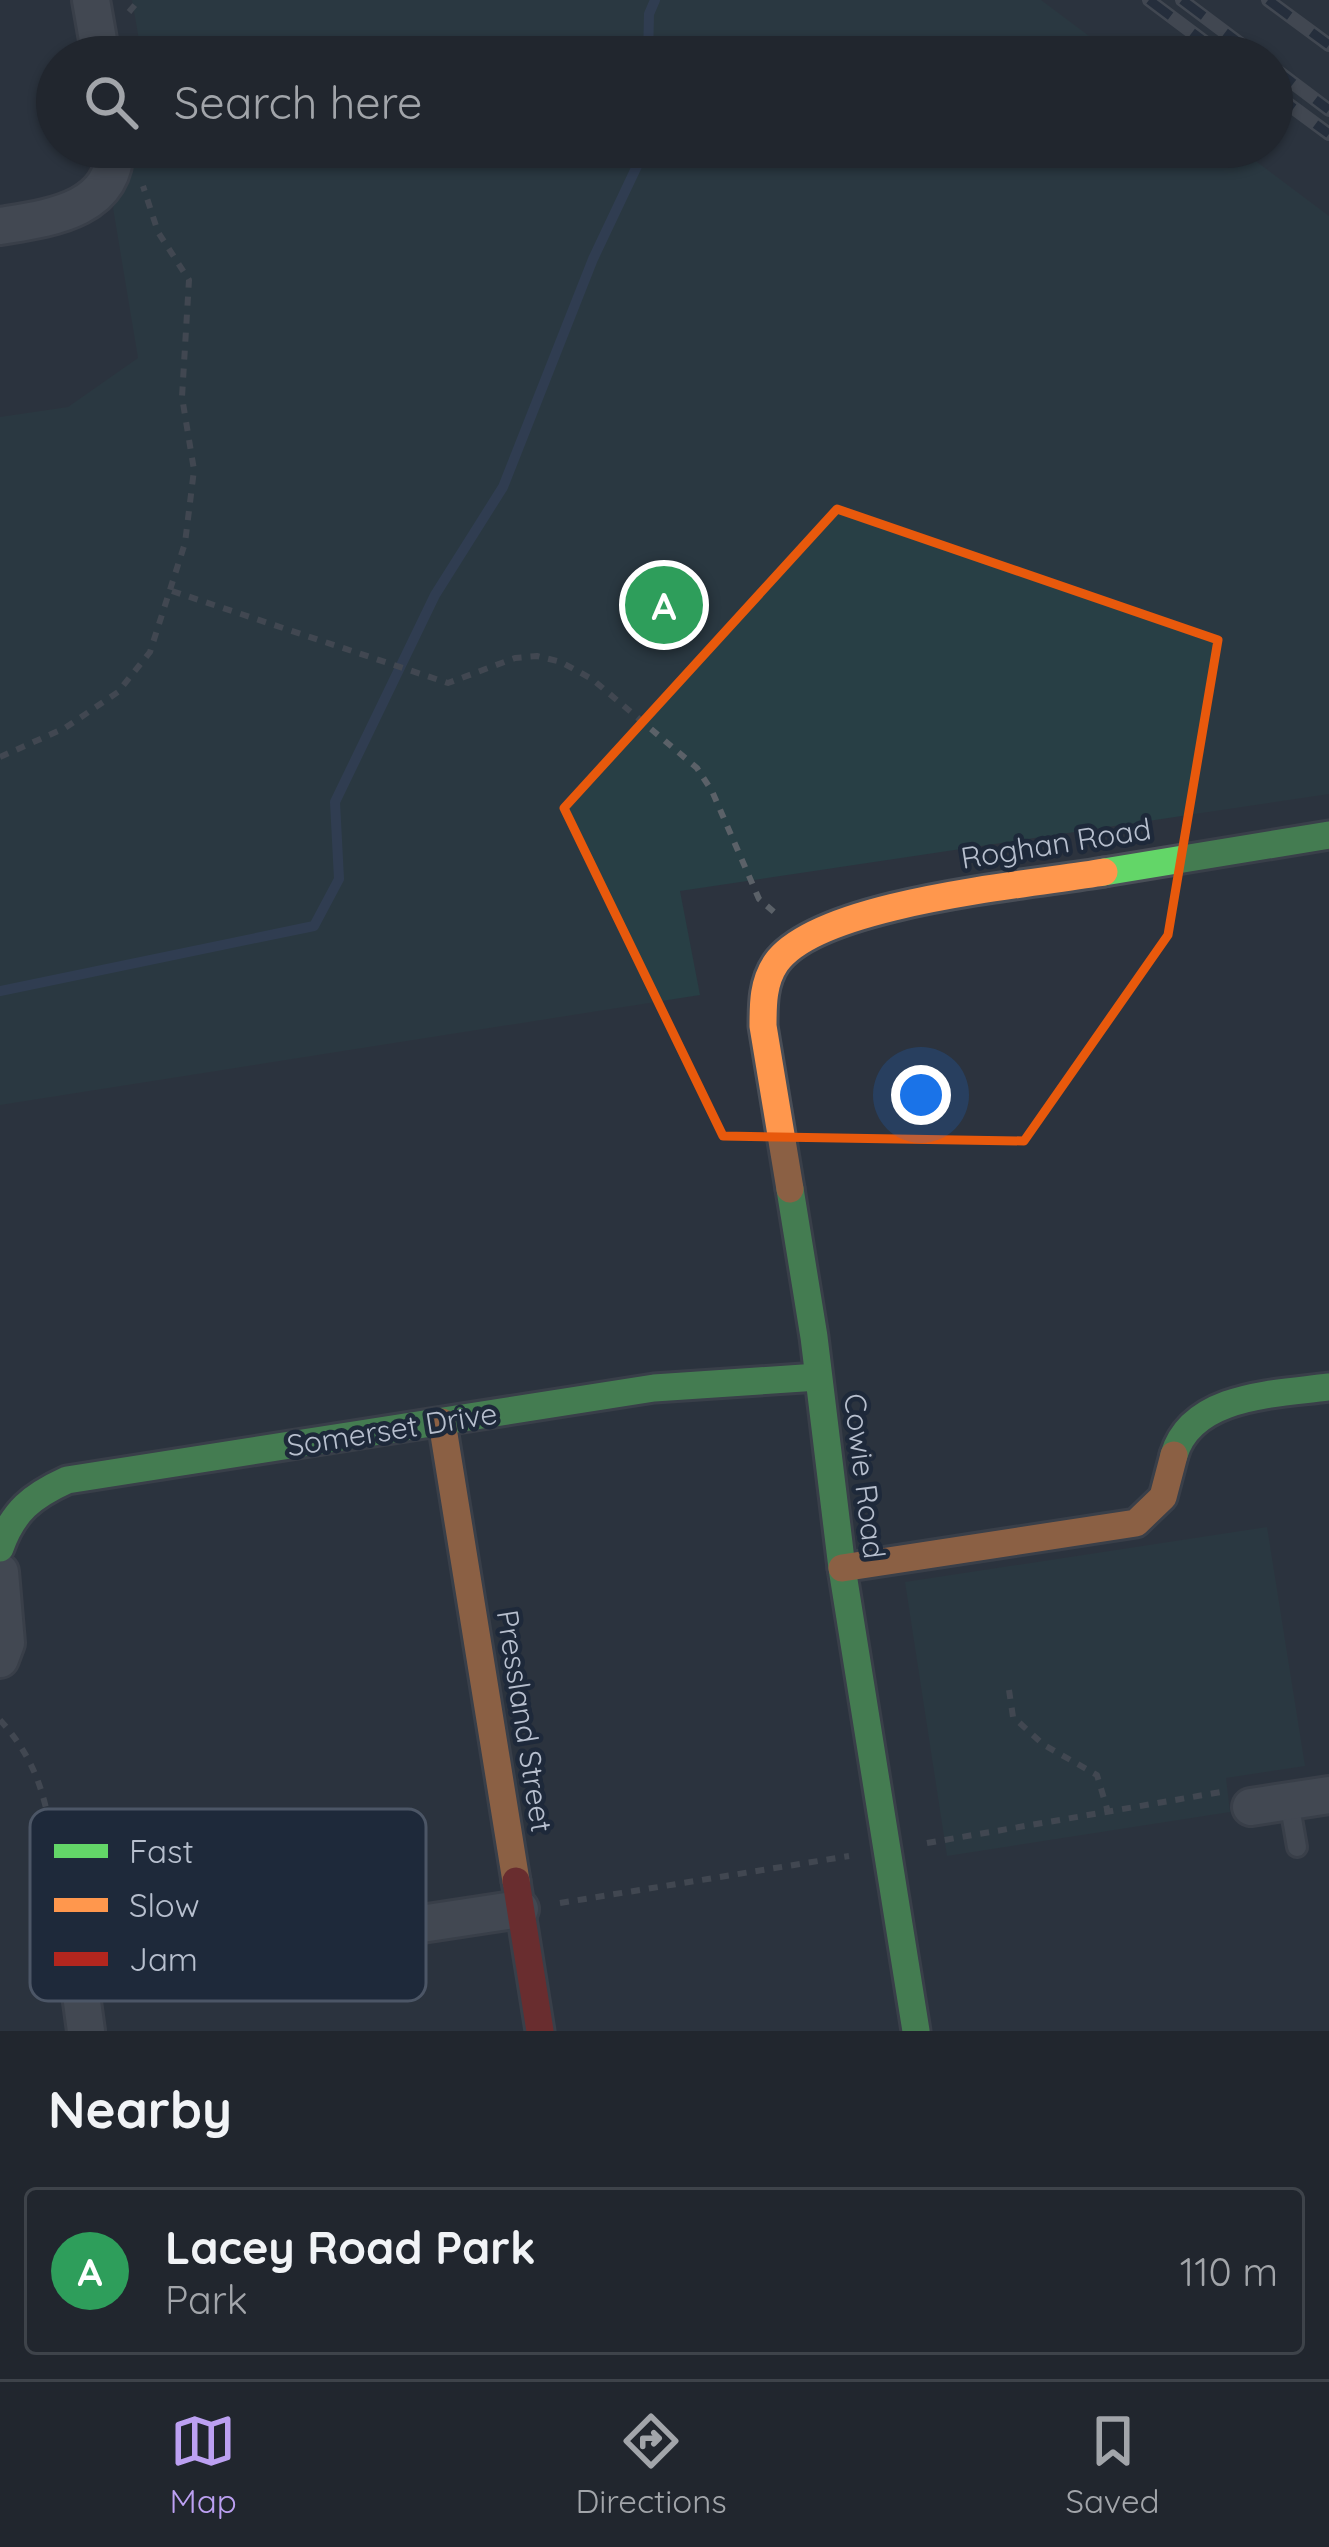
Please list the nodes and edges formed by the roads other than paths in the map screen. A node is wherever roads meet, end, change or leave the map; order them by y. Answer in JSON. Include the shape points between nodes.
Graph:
{"nodes":[{"id":1,"x":91,"y":0,"type":"edge"},
{"id":2,"x":97,"y":36,"type":"edge"},
{"id":3,"x":114,"y":168,"type":"edge"},
{"id":4,"x":0,"y":226,"type":"edge"},
{"id":5,"x":1329,"y":835,"type":"edge"},
{"id":6,"x":799,"y":940,"type":"joint"},
{"id":7,"x":818,"y":1377,"type":"junction"},
{"id":8,"x":1329,"y":1388,"type":"edge"},
{"id":9,"x":442,"y":1422,"type":"junction"},
{"id":10,"x":0,"y":1548,"type":"edge"},
{"id":11,"x":842,"y":1568,"type":"junction"},
{"id":12,"x":0,"y":1571,"type":"edge"},
{"id":13,"x":0,"y":1659,"type":"edge"},
{"id":14,"x":1329,"y":1795,"type":"edge"},
{"id":15,"x":1289,"y":1801,"type":"junction"},
{"id":16,"x":1251,"y":1808,"type":"road end"},
{"id":17,"x":1297,"y":1847,"type":"dead end"},
{"id":18,"x":520,"y":1909,"type":"junction"},
{"id":19,"x":426,"y":1923,"type":"edge"},
{"id":20,"x":82,"y":2001,"type":"edge"},
{"id":21,"x":86,"y":2031,"type":"edge"},
{"id":22,"x":540,"y":2031,"type":"edge"},
{"id":23,"x":916,"y":2031,"type":"edge"}],
"edges":[{"from":1,"to":2,"type":"street"},
{"from":3,"to":4,"type":"street","via":[[90,201]]},
{"from":5,"to":6,"type":"street","name":"Roghan Road","via":[[902,904]]},
{"from":6,"to":7,"type":"street","name":"Cowie Road","via":[[768,976],[761,1010]]},
{"from":7,"to":9,"type":"street","name":"Somerset Drive","via":[[698,1382]]},
{"from":7,"to":11,"type":"street","name":"Cowie Road"},
{"from":8,"to":11,"type":"street","via":[[1245,1401],[1198,1418],[1179,1437],[1168,1491],[1136,1523]]},
{"from":9,"to":10,"type":"street","name":"Somerset Drive","via":[[67,1480],[30,1496]]},
{"from":9,"to":18,"type":"street","name":"Pressland Street"},
{"from":11,"to":23,"type":"street","name":"Cowie Road"},
{"from":12,"to":13,"type":"street"},
{"from":14,"to":15,"type":"street"},
{"from":15,"to":16,"type":"street"},
{"from":15,"to":17,"type":"lane"},
{"from":18,"to":19,"type":"street"},
{"from":18,"to":22,"type":"street","name":"Pressland Street"},
{"from":20,"to":21,"type":"street"}]}
